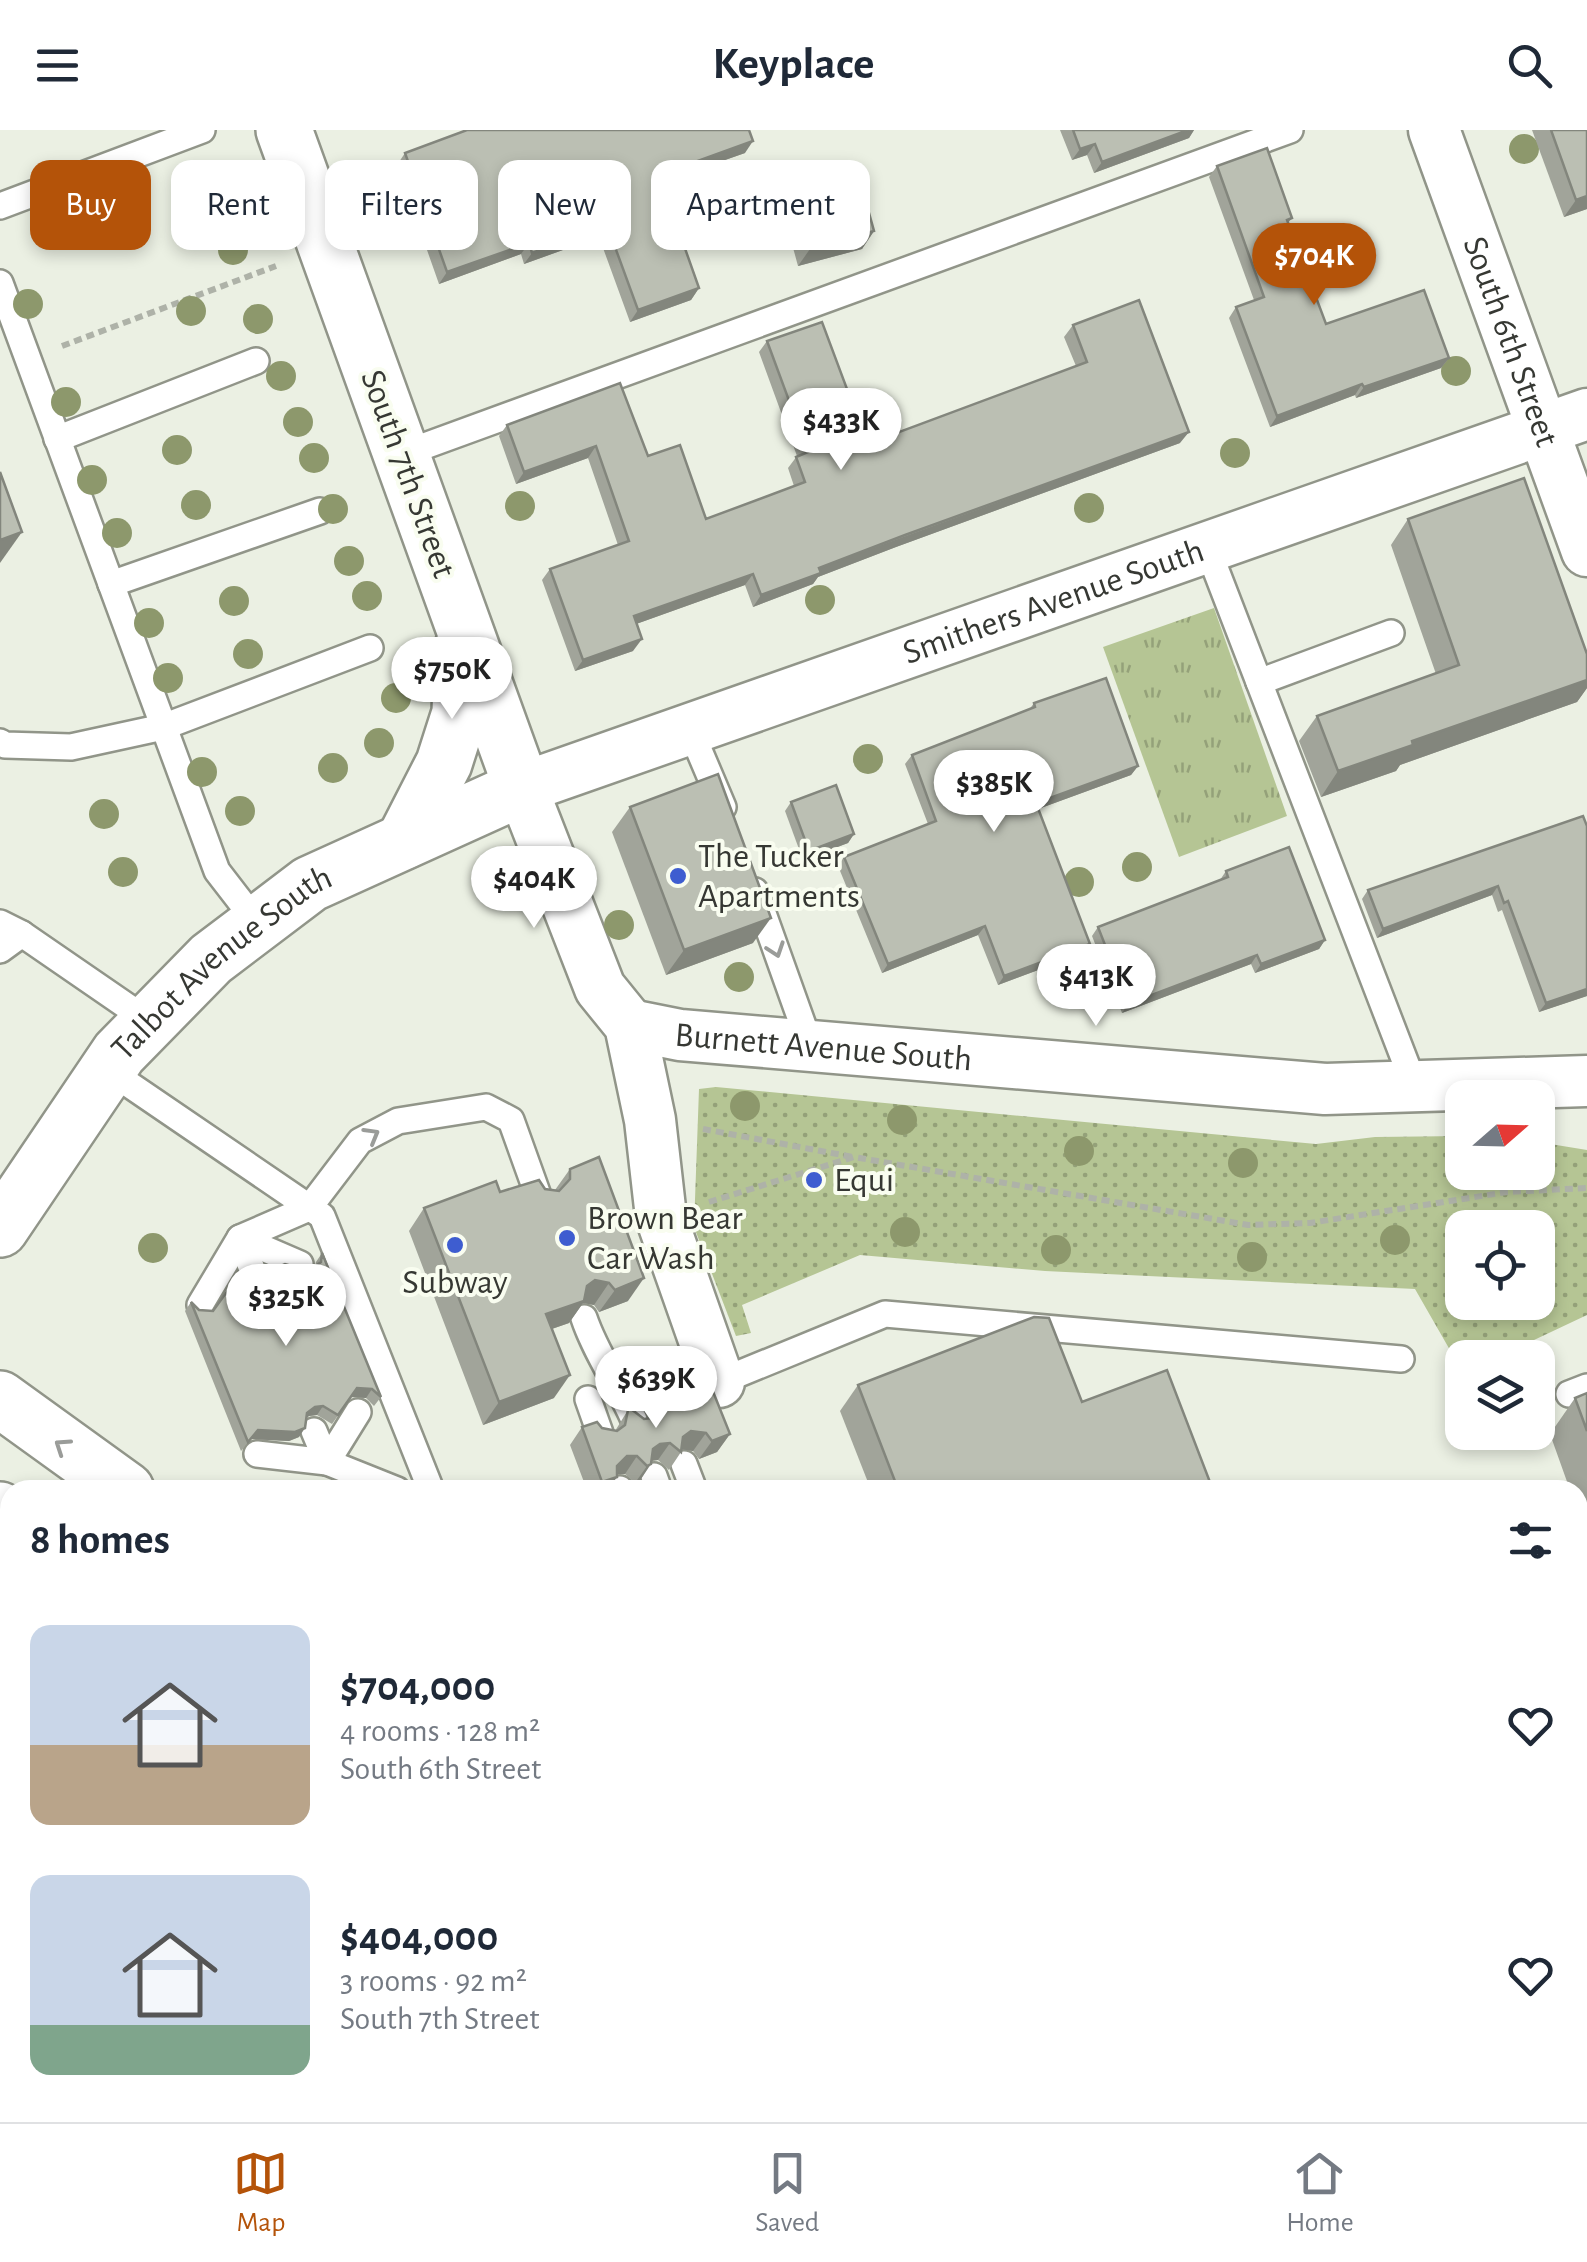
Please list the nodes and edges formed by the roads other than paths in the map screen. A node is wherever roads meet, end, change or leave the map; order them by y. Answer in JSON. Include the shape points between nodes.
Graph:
{"nodes":[{"id":1,"x":202,"y":130,"type":"edge"},
{"id":2,"x":284,"y":130,"type":"edge"},
{"id":3,"x":1290,"y":130,"type":"edge"},
{"id":4,"x":1434,"y":130,"type":"edge"},
{"id":5,"x":0,"y":206,"type":"edge"},
{"id":6,"x":0,"y":283,"type":"edge"},
{"id":7,"x":256,"y":361,"type":"dead end"},
{"id":8,"x":1565,"y":422,"type":"edge"},
{"id":9,"x":57,"y":439,"type":"junction"},
{"id":10,"x":400,"y":455,"type":"junction"},
{"id":11,"x":320,"y":512,"type":"dead end"},
{"id":12,"x":1208,"y":547,"type":"junction"},
{"id":13,"x":1587,"y":551,"type":"edge"},
{"id":14,"x":110,"y":584,"type":"junction"},
{"id":15,"x":463,"y":626,"type":"junction"},
{"id":16,"x":1391,"y":633,"type":"dead end"},
{"id":17,"x":370,"y":648,"type":"dead end"},
{"id":18,"x":1259,"y":682,"type":"junction"},
{"id":19,"x":162,"y":727,"type":"junction"},
{"id":20,"x":690,"y":729,"type":"junction"},
{"id":21,"x":0,"y":742,"type":"edge"},
{"id":22,"x":522,"y":788,"type":"junction"},
{"id":23,"x":734,"y":833,"type":"edge"},
{"id":24,"x":404,"y":841,"type":"junction"},
{"id":25,"x":747,"y":868,"type":"edge"},
{"id":26,"x":258,"y":924,"type":"junction"},
{"id":27,"x":11,"y":929,"type":"edge"},
{"id":28,"x":0,"y":950,"type":"edge"},
{"id":29,"x":150,"y":1022,"type":"junction"},
{"id":30,"x":630,"y":1025,"type":"junction"},
{"id":31,"x":810,"y":1045,"type":"junction"},
{"id":32,"x":108,"y":1070,"type":"junction"},
{"id":33,"x":1416,"y":1087,"type":"junction"},
{"id":34,"x":1577,"y":1087,"type":"edge"},
{"id":35,"x":538,"y":1198,"type":"edge"},
{"id":36,"x":309,"y":1208,"type":"junction"},
{"id":37,"x":0,"y":1228,"type":"edge"},
{"id":38,"x":240,"y":1238,"type":"junction"},
{"id":39,"x":300,"y":1264,"type":"edge"},
{"id":40,"x":257,"y":1282,"type":"edge"},
{"id":41,"x":200,"y":1305,"type":"edge"},
{"id":42,"x":584,"y":1318,"type":"edge"},
{"id":43,"x":1402,"y":1359,"type":"dead end"},
{"id":44,"x":651,"y":1373,"type":"dead end"},
{"id":45,"x":719,"y":1382,"type":"joint"},
{"id":46,"x":0,"y":1399,"type":"edge"},
{"id":47,"x":588,"y":1399,"type":"dead end"},
{"id":48,"x":664,"y":1409,"type":"edge"},
{"id":49,"x":358,"y":1412,"type":"dead end"},
{"id":50,"x":634,"y":1420,"type":"edge"},
{"id":51,"x":314,"y":1431,"type":"dead end"},
{"id":52,"x":600,"y":1433,"type":"edge"},
{"id":53,"x":257,"y":1454,"type":"dead end"},
{"id":54,"x":327,"y":1462,"type":"junction"},
{"id":55,"x":684,"y":1464,"type":"edge"},
{"id":56,"x":111,"y":1480,"type":"edge"},
{"id":57,"x":372,"y":1480,"type":"edge"},
{"id":58,"x":427,"y":1480,"type":"edge"},
{"id":59,"x":690,"y":1480,"type":"edge"}],
"edges":[{"from":1,"to":5,"type":"lane"},
{"from":2,"to":10,"type":"street","name":"South 7th Street"},
{"from":3,"to":10,"type":"lane"},
{"from":4,"to":8,"type":"street","name":"South 6th Street"},
{"from":6,"to":9,"type":"lane"},
{"from":7,"to":9,"type":"lane"},
{"from":8,"to":12,"type":"street","name":"Smithers Avenue South"},
{"from":8,"to":13,"type":"street","name":"South 6th Street"},
{"from":9,"to":14,"type":"lane"},
{"from":10,"to":15,"type":"street","name":"South 7th Street"},
{"from":11,"to":14,"type":"lane"},
{"from":12,"to":18,"type":"lane"},
{"from":12,"to":20,"type":"street","name":"Smithers Avenue South"},
{"from":14,"to":19,"type":"lane"},
{"from":15,"to":22,"type":"street","name":"South 7th Street"},
{"from":15,"to":24,"type":"street","via":[[460,713],[444,764]]},
{"from":16,"to":18,"type":"lane"},
{"from":17,"to":19,"type":"lane"},
{"from":18,"to":33,"type":"lane"},
{"from":19,"to":21,"type":"lane","via":[[71,747]]},
{"from":19,"to":26,"type":"lane","via":[[217,871]]},
{"from":20,"to":22,"type":"street","name":"Smithers Avenue South"},
{"from":20,"to":23,"type":"lane"},
{"from":22,"to":24,"type":"street","name":"Talbot Avenue South"},
{"from":22,"to":30,"type":"street","name":"South 7th Street","via":[[600,988]]},
{"from":24,"to":26,"type":"street","name":"Talbot Avenue South","via":[[310,884]]},
{"from":25,"to":31,"type":"lane","one_way":true},
{"from":26,"to":29,"type":"street","name":"Talbot Avenue South","via":[[211,959]]},
{"from":27,"to":28,"type":"lane"},
{"from":27,"to":29,"type":"lane"},
{"from":29,"to":32,"type":"street","name":"Talbot Avenue South"},
{"from":30,"to":31,"type":"street","name":"Burnett Avenue South"},
{"from":30,"to":45,"type":"street","name":"South 7th Street","via":[[661,1217]]},
{"from":31,"to":33,"type":"street","name":"Burnett Avenue South","via":[[1324,1089]]},
{"from":32,"to":36,"type":"lane"},
{"from":32,"to":37,"type":"street","name":"Talbot Avenue South"},
{"from":33,"to":34,"type":"street","name":"Burnett Avenue South"},
{"from":36,"to":35,"type":"lane","one_way":true,"via":[[360,1141],[398,1121],[486,1107],[511,1120]]},
{"from":36,"to":38,"type":"lane"},
{"from":36,"to":58,"type":"lane","via":[[322,1216]]},
{"from":38,"to":39,"type":"lane"},
{"from":38,"to":40,"type":"lane"},
{"from":38,"to":41,"type":"lane"},
{"from":42,"to":50,"type":"lane"},
{"from":43,"to":45,"type":"lane","via":[[885,1314]]},
{"from":44,"to":48,"type":"lane"},
{"from":56,"to":46,"type":"street","one_way":true},
{"from":47,"to":52,"type":"lane"},
{"from":49,"to":54,"type":"lane"},
{"from":51,"to":54,"type":"lane"},
{"from":53,"to":54,"type":"lane"},
{"from":54,"to":57,"type":"lane"},
{"from":55,"to":59,"type":"lane"}]}
